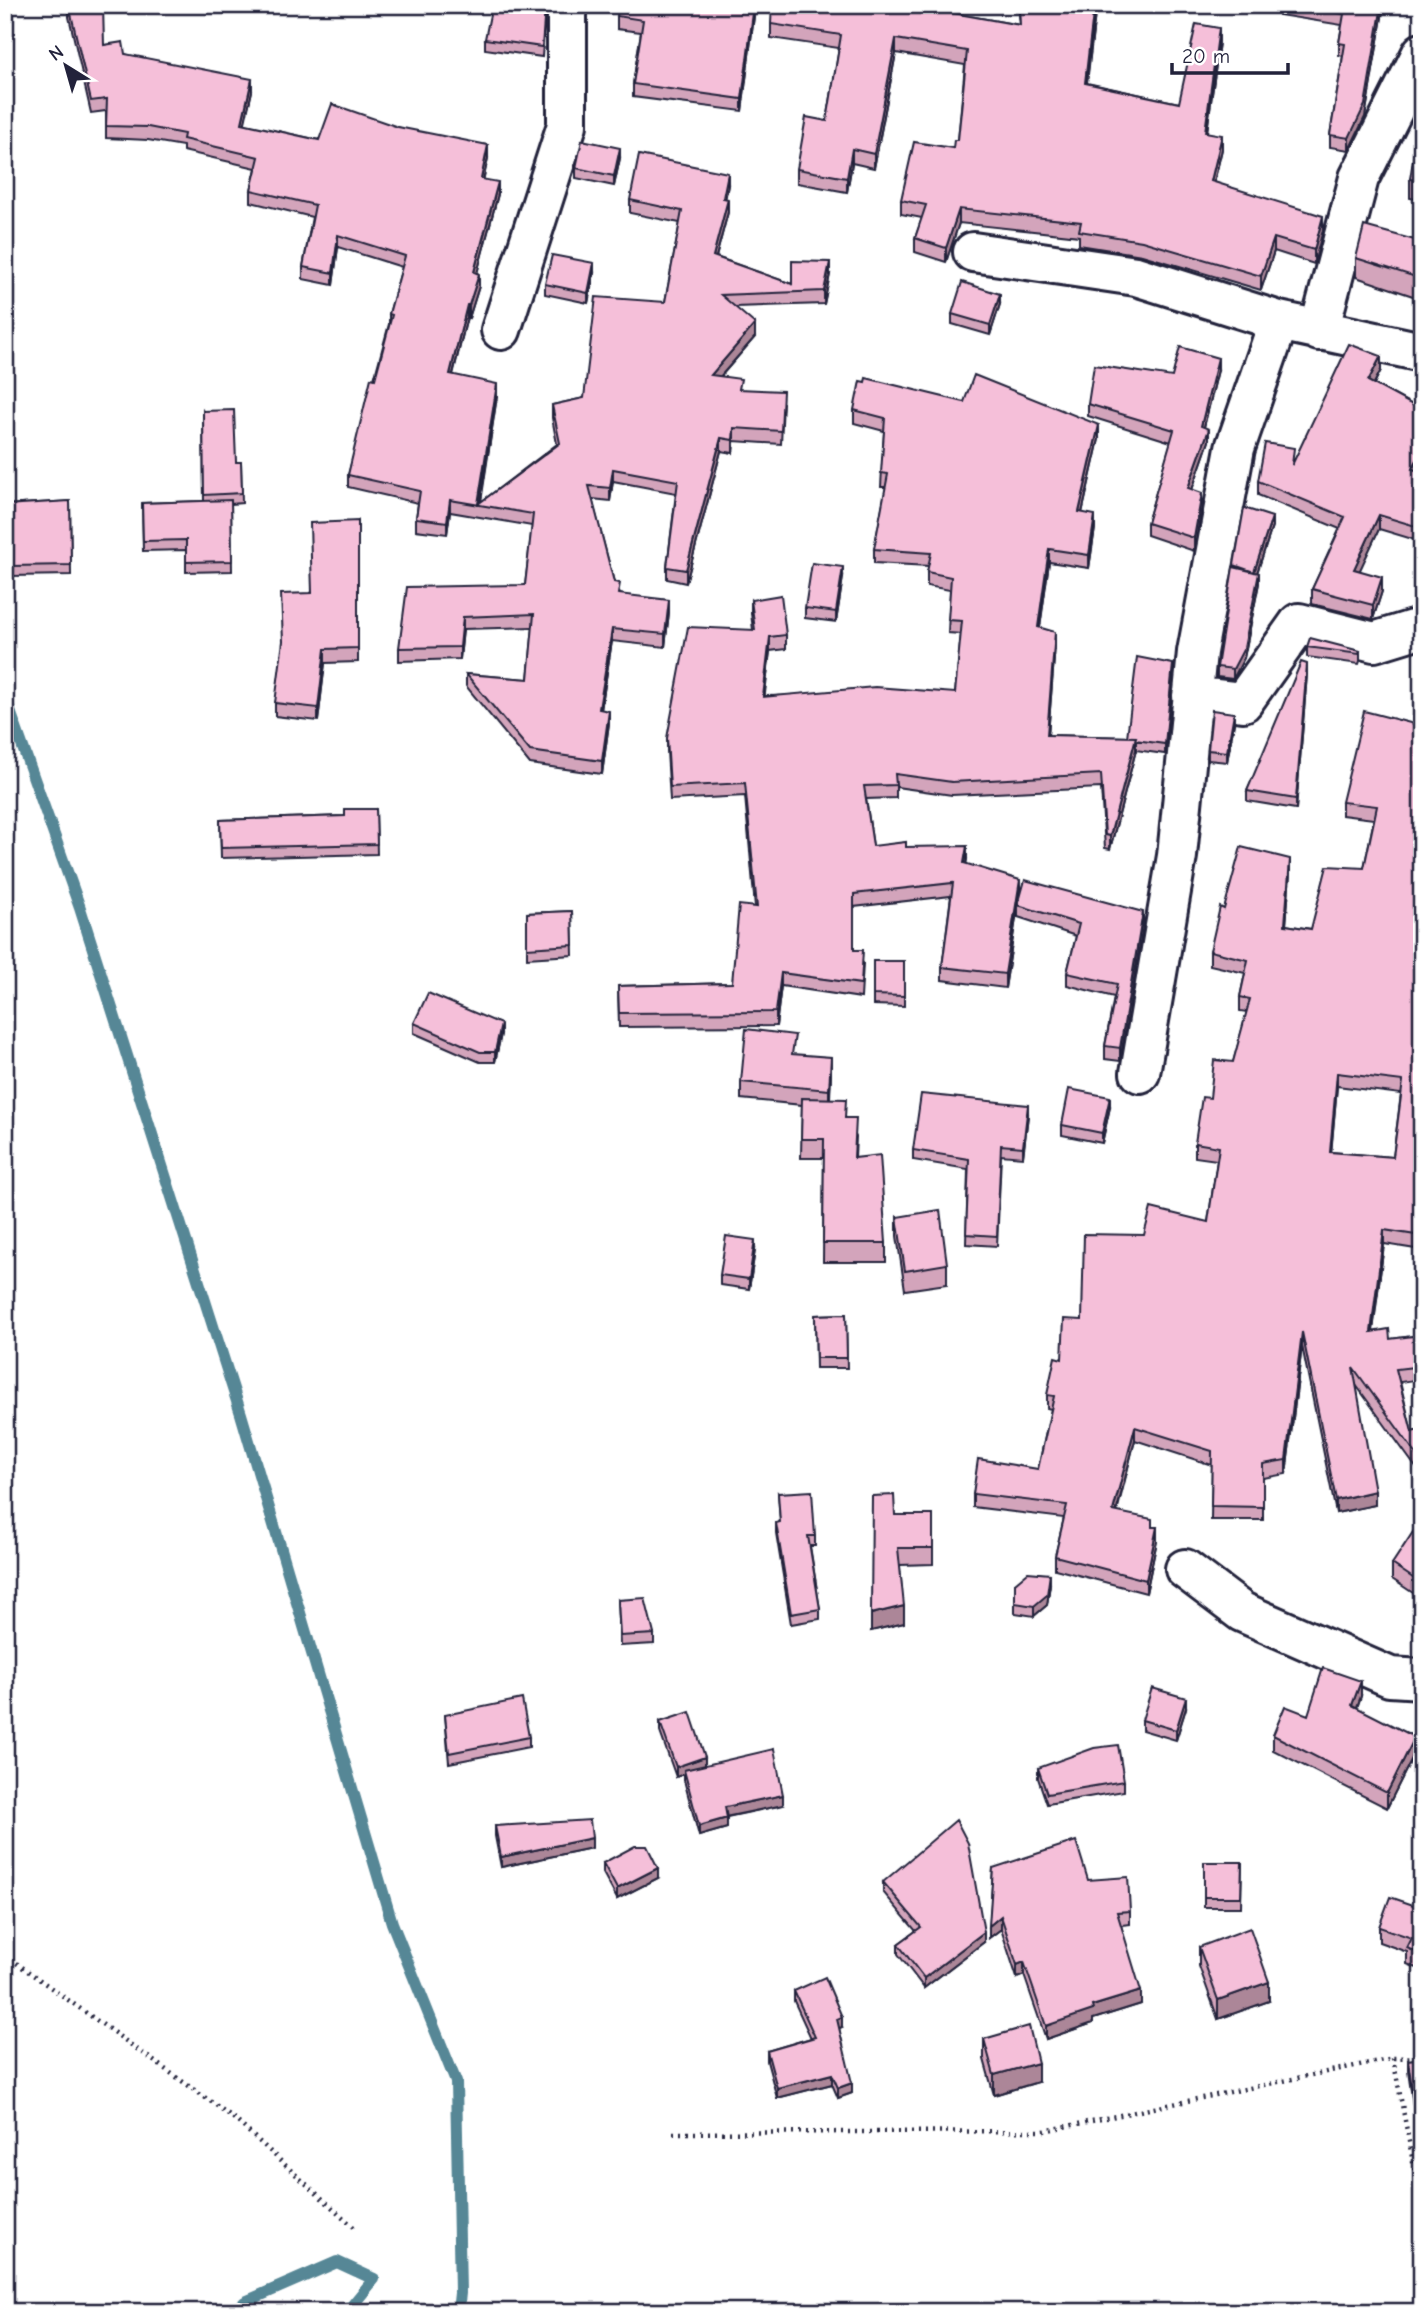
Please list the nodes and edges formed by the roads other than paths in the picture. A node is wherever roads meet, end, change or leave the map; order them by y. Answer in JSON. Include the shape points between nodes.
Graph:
{"nodes":[{"id":1,"x":567,"y":5,"type":"edge"},
{"id":2,"x":1422,"y":53,"type":"edge"},
{"id":3,"x":973,"y":251,"type":"dead end"},
{"id":4,"x":1279,"y":321,"type":"junction"},
{"id":5,"x":501,"y":330,"type":"dead end"},
{"id":6,"x":1319,"y":331,"type":"junction"},
{"id":7,"x":1422,"y":352,"type":"edge"},
{"id":8,"x":1422,"y":630,"type":"edge"},
{"id":9,"x":1192,"y":696,"type":"junction"},
{"id":10,"x":1140,"y":1073,"type":"dead end"},
{"id":11,"x":1185,"y":1569,"type":"dead end"},
{"id":12,"x":1422,"y":1679,"type":"edge"}],
"edges":[{"from":1,"to":5,"type":"street","via":[[568,125]]},
{"from":2,"to":6,"type":"street","via":[[1359,178]]},
{"from":3,"to":4,"type":"street","via":[[1136,276]]},
{"from":4,"to":6,"type":"street"},
{"from":4,"to":9,"type":"street","via":[[1234,448]]},
{"from":6,"to":7,"type":"street"},
{"from":8,"to":9,"type":"street","via":[[1374,642],[1299,623],[1243,702]]},
{"from":9,"to":10,"type":"street","via":[[1177,856]]},
{"from":11,"to":12,"type":"street","via":[[1242,1612],[1390,1676]]}]}
